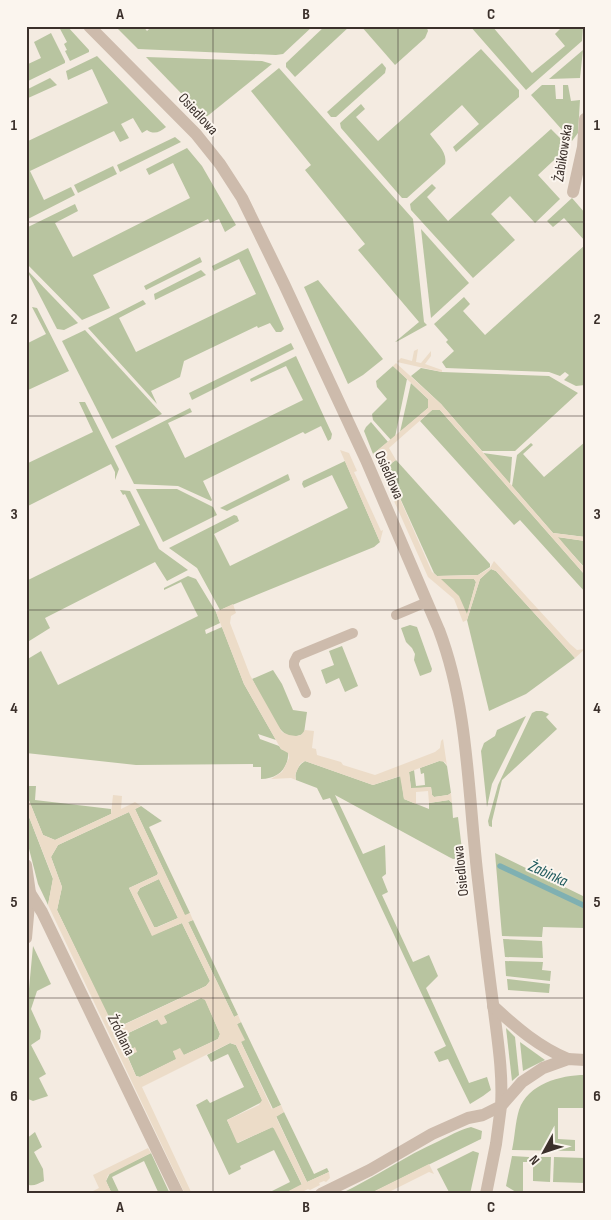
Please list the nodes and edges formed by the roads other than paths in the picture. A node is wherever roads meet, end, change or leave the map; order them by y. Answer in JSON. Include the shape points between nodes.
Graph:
{"nodes":[{"id":1,"x":88,"y":26,"type":"edge"},
{"id":2,"x":585,"y":119,"type":"edge"},
{"id":3,"x":573,"y":192,"type":"dead end"},
{"id":4,"x":429,"y":605,"type":"junction"},
{"id":5,"x":396,"y":615,"type":"dead end"},
{"id":6,"x":353,"y":633,"type":"dead end"},
{"id":7,"x":306,"y":694,"type":"dead end"},
{"id":8,"x":26,"y":865,"type":"edge"},
{"id":9,"x":30,"y":893,"type":"junction"},
{"id":10,"x":26,"y":938,"type":"edge"},
{"id":11,"x":493,"y":1006,"type":"junction"},
{"id":12,"x":568,"y":1059,"type":"junction"},
{"id":13,"x":585,"y":1060,"type":"edge"},
{"id":14,"x":501,"y":1106,"type":"junction"},
{"id":15,"x":178,"y":1194,"type":"edge"},
{"id":16,"x":321,"y":1194,"type":"edge"},
{"id":17,"x":486,"y":1194,"type":"edge"}],
"edges":[{"from":1,"to":4,"type":"street","name":"Osiedlowa","via":[[196,134],[242,198],[366,460]]},
{"from":2,"to":3,"type":"street","name":"Żabikowska","via":[[583,147]]},
{"from":4,"to":5,"type":"lane"},
{"from":4,"to":11,"type":"street","name":"Osiedlowa","via":[[448,655],[459,704]]},
{"from":6,"to":7,"type":"lane","via":[[297,656],[294,666]]},
{"from":8,"to":9,"type":"street","name":"Źródlana"},
{"from":9,"to":10,"type":"street","name":"Źródlana"},
{"from":9,"to":15,"type":"street","name":"Źródlana"},
{"from":11,"to":12,"type":"street","via":[[542,1047]]},
{"from":11,"to":14,"type":"street","name":"Osiedlowa","via":[[502,1078]]},
{"from":12,"to":13,"type":"street"},
{"from":12,"to":14,"type":"street","via":[[531,1075]]},
{"from":14,"to":16,"type":"street","via":[[432,1134]]},
{"from":14,"to":17,"type":"street","name":"Osiedlowa"}]}
